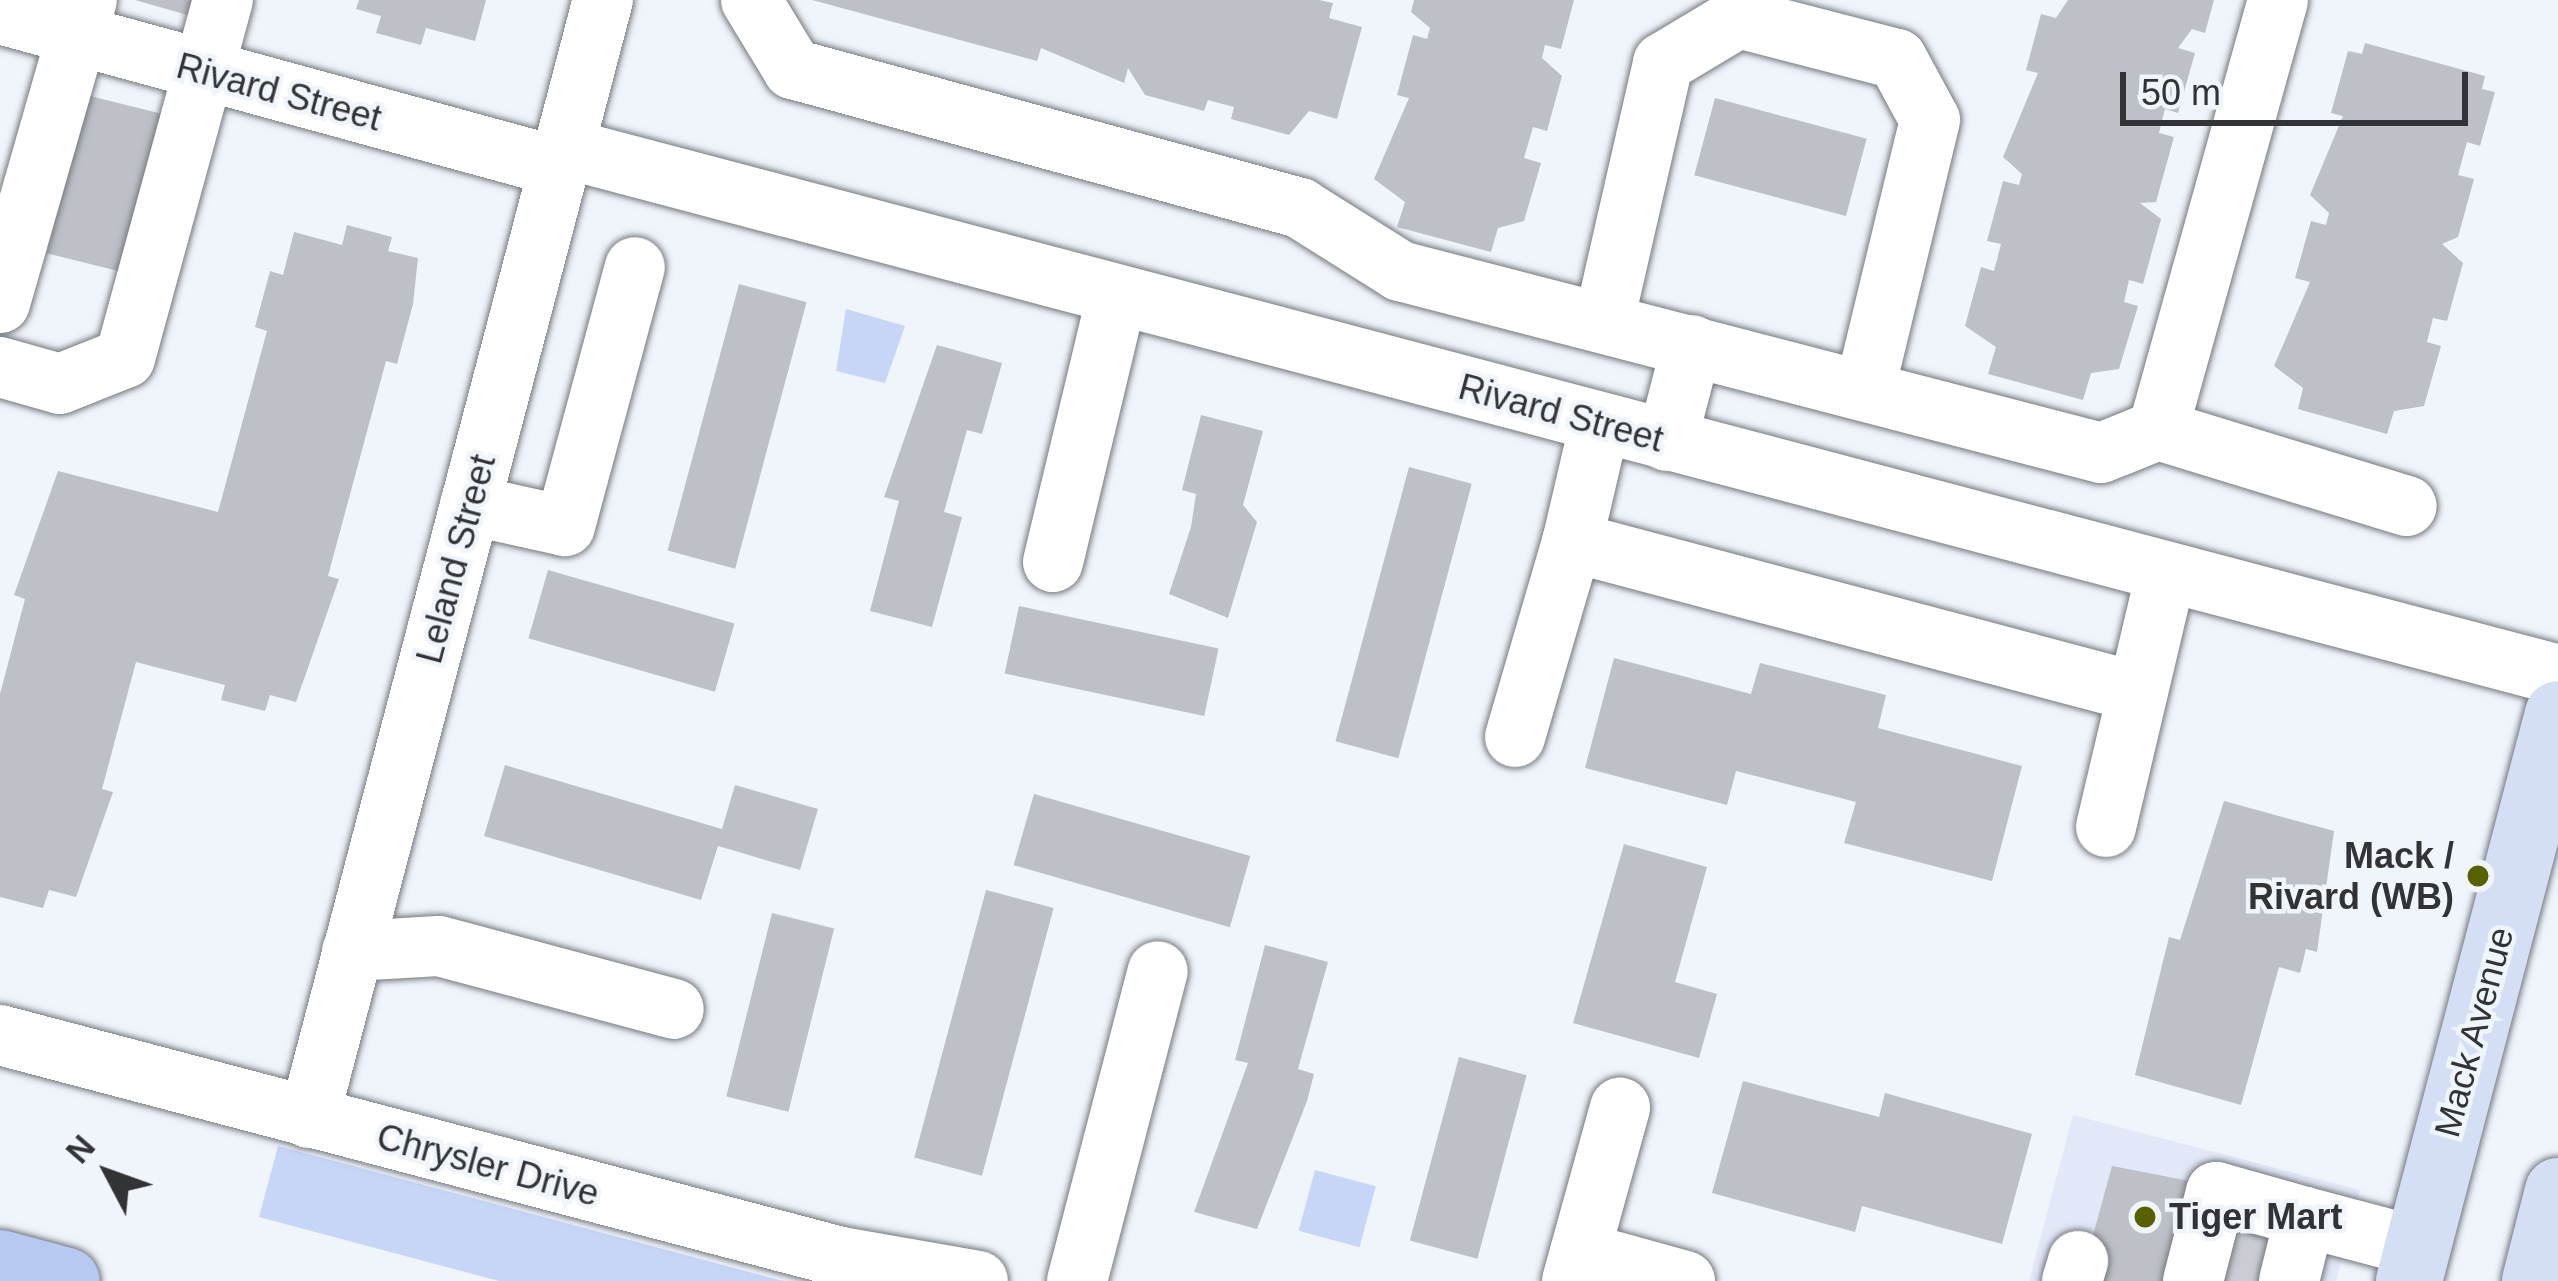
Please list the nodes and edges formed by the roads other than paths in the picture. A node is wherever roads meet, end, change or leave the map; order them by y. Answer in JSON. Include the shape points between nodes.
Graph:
{"nodes":[{"id":1,"x":223,"y":0,"type":"edge"},
{"id":2,"x":603,"y":0,"type":"edge"},
{"id":3,"x":751,"y":0,"type":"edge"},
{"id":4,"x":2278,"y":0,"type":"edge"},
{"id":5,"x":0,"y":14,"type":"edge"},
{"id":6,"x":82,"y":18,"type":"edge"},
{"id":7,"x":205,"y":71,"type":"junction"},
{"id":8,"x":562,"y":158,"type":"junction"},
{"id":9,"x":635,"y":267,"type":"dead end"},
{"id":10,"x":1117,"y":295,"type":"junction"},
{"id":11,"x":0,"y":303,"type":"edge"},
{"id":12,"x":1604,"y":321,"type":"junction"},
{"id":13,"x":1720,"y":352,"type":"junction"},
{"id":14,"x":0,"y":368,"type":"edge"},
{"id":15,"x":1865,"y":389,"type":"junction"},
{"id":16,"x":1600,"y":423,"type":"junction"},
{"id":17,"x":2158,"y":430,"type":"junction"},
{"id":18,"x":1693,"y":448,"type":"junction"},
{"id":19,"x":470,"y":505,"type":"junction"},
{"id":20,"x":2407,"y":506,"type":"dead end"},
{"id":21,"x":1572,"y":542,"type":"junction"},
{"id":22,"x":1053,"y":562,"type":"dead end"},
{"id":23,"x":2166,"y":574,"type":"junction"},
{"id":24,"x":2558,"y":675,"type":"edge"},
{"id":25,"x":2138,"y":692,"type":"junction"},
{"id":26,"x":2558,"y":714,"type":"edge"},
{"id":27,"x":1515,"y":737,"type":"dead end"},
{"id":28,"x":2106,"y":827,"type":"dead end"},
{"id":29,"x":352,"y":950,"type":"junction"},
{"id":30,"x":1159,"y":971,"type":"dead end"},
{"id":31,"x":674,"y":1009,"type":"dead end"},
{"id":32,"x":0,"y":1036,"type":"edge"},
{"id":33,"x":1620,"y":1108,"type":"dead end"},
{"id":34,"x":309,"y":1118,"type":"junction"},
{"id":35,"x":2558,"y":1191,"type":"edge"},
{"id":36,"x":2305,"y":1217,"type":"junction"},
{"id":37,"x":0,"y":1263,"type":"edge"},
{"id":38,"x":2414,"y":1264,"type":"edge"},
{"id":39,"x":1576,"y":1266,"type":"edge"},
{"id":40,"x":2246,"y":1271,"type":"edge"},
{"id":41,"x":67,"y":1281,"type":"edge"},
{"id":42,"x":978,"y":1281,"type":"edge"},
{"id":43,"x":1077,"y":1281,"type":"edge"},
{"id":44,"x":1685,"y":1281,"type":"edge"},
{"id":45,"x":2534,"y":1281,"type":"edge"}],
"edges":[{"from":1,"to":7,"type":"street"},
{"from":2,"to":8,"type":"street","name":"Leland Street"},
{"from":3,"to":12,"type":"street","via":[[793,69],[1300,208],[1400,271]]},
{"from":4,"to":17,"type":"street"},
{"from":5,"to":6,"type":"street","name":"Rivard Street"},
{"from":6,"to":7,"type":"street","name":"Rivard Street"},
{"from":6,"to":11,"type":"street"},
{"from":7,"to":8,"type":"street","name":"Rivard Street"},
{"from":7,"to":14,"type":"street","via":[[125,358],[59,384]]},
{"from":8,"to":10,"type":"street","name":"Rivard Street"},
{"from":8,"to":19,"type":"street","name":"Leland Street"},
{"from":9,"to":19,"type":"street","via":[[565,526]]},
{"from":10,"to":16,"type":"street","name":"Rivard Street"},
{"from":10,"to":22,"type":"street"},
{"from":12,"to":13,"type":"street"},
{"from":12,"to":15,"type":"street","via":[[1663,64],[1738,19],[1875,53],[1898,59],[1930,120]]},
{"from":13,"to":15,"type":"street"},
{"from":13,"to":18,"type":"street"},
{"from":15,"to":17,"type":"street","via":[[2101,453]]},
{"from":16,"to":18,"type":"street","name":"Rivard Street"},
{"from":16,"to":21,"type":"street"},
{"from":17,"to":20,"type":"street"},
{"from":18,"to":23,"type":"street","name":"Rivard Street"},
{"from":19,"to":29,"type":"street","name":"Leland Street"},
{"from":21,"to":25,"type":"street"},
{"from":21,"to":27,"type":"street"},
{"from":23,"to":24,"type":"street","name":"Rivard Street"},
{"from":23,"to":25,"type":"street"},
{"from":25,"to":28,"type":"street"},
{"from":26,"to":38,"type":"main road","name":"Mack Avenue"},
{"from":29,"to":31,"type":"street","via":[[440,946]]},
{"from":29,"to":34,"type":"street","name":"Leland Street"},
{"from":30,"to":43,"type":"street"},
{"from":32,"to":34,"type":"street","name":"Chrysler Drive"},
{"from":33,"to":39,"type":"street"},
{"from":34,"to":42,"type":"street","name":"Chrysler Drive","via":[[841,1257]]},
{"from":35,"to":45,"type":"main road"},
{"from":36,"to":38,"type":"street"},
{"from":36,"to":40,"type":"street"},
{"from":36,"to":40,"type":"street","via":[[2216,1192]]},
{"from":37,"to":41,"type":"highway"},
{"from":39,"to":44,"type":"street"}]}
